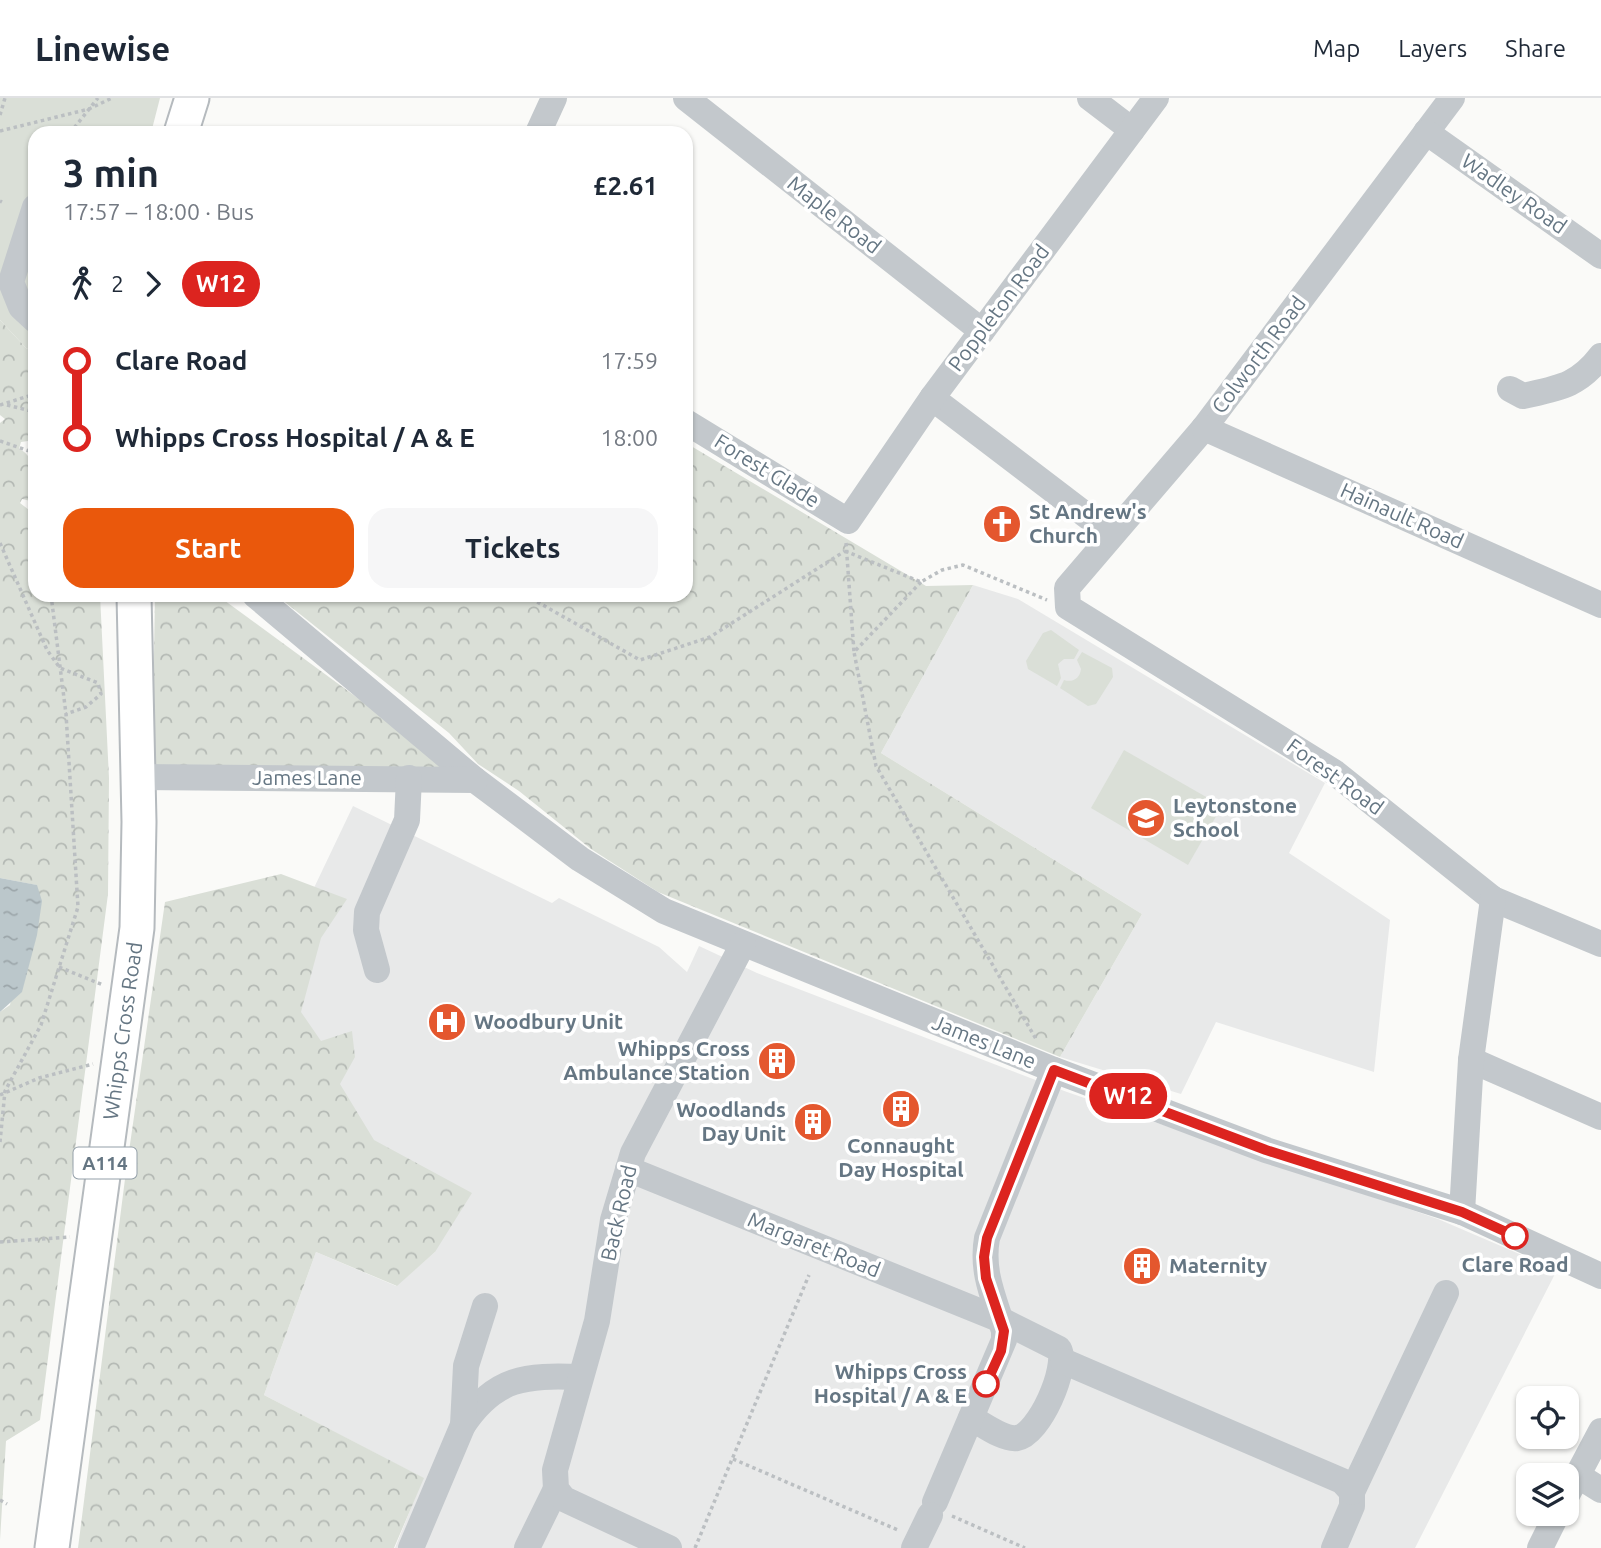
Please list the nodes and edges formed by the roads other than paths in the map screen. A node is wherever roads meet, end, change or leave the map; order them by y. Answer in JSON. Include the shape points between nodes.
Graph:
{"nodes":[{"id":1,"x":192,"y":98,"type":"edge"},
{"id":2,"x":554,"y":98,"type":"edge"},
{"id":3,"x":687,"y":98,"type":"edge"},
{"id":4,"x":1090,"y":98,"type":"edge"},
{"id":5,"x":1156,"y":98,"type":"edge"},
{"id":6,"x":1452,"y":98,"type":"edge"},
{"id":7,"x":185,"y":126,"type":"edge"},
{"id":8,"x":541,"y":126,"type":"edge"},
{"id":9,"x":1132,"y":130,"type":"junction"},
{"id":10,"x":1426,"y":132,"type":"junction"},
{"id":11,"x":28,"y":229,"type":"edge"},
{"id":12,"x":1601,"y":256,"type":"edge"},
{"id":13,"x":28,"y":314,"type":"edge"},
{"id":14,"x":982,"y":331,"type":"junction"},
{"id":15,"x":1601,"y":356,"type":"edge"},
{"id":16,"x":1510,"y":389,"type":"dead end"},
{"id":17,"x":932,"y":398,"type":"junction"},
{"id":18,"x":693,"y":426,"type":"edge"},
{"id":19,"x":1204,"y":428,"type":"junction"},
{"id":20,"x":848,"y":521,"type":"joint"},
{"id":21,"x":1112,"y":535,"type":"junction"},
{"id":22,"x":134,"y":602,"type":"edge"},
{"id":23,"x":263,"y":602,"type":"edge"},
{"id":24,"x":1601,"y":605,"type":"edge"},
{"id":25,"x":1068,"y":607,"type":"joint"},
{"id":26,"x":138,"y":777,"type":"junction"},
{"id":27,"x":409,"y":778,"type":"junction"},
{"id":28,"x":475,"y":780,"type":"junction"},
{"id":29,"x":1493,"y":899,"type":"junction"},
{"id":30,"x":743,"y":944,"type":"junction"},
{"id":31,"x":1601,"y":944,"type":"edge"},
{"id":32,"x":377,"y":970,"type":"dead end"},
{"id":33,"x":1471,"y":1060,"type":"junction"},
{"id":34,"x":1054,"y":1070,"type":"junction"},
{"id":35,"x":1601,"y":1117,"type":"edge"},
{"id":36,"x":628,"y":1169,"type":"junction"},
{"id":37,"x":1462,"y":1212,"type":"junction"},
{"id":38,"x":1601,"y":1276,"type":"edge"},
{"id":39,"x":1446,"y":1293,"type":"dead end"},
{"id":40,"x":485,"y":1306,"type":"dead end"},
{"id":41,"x":1001,"y":1320,"type":"junction"},
{"id":42,"x":1063,"y":1361,"type":"junction"},
{"id":43,"x":580,"y":1377,"type":"junction"},
{"id":44,"x":971,"y":1418,"type":"junction"},
{"id":45,"x":463,"y":1425,"type":"junction"},
{"id":46,"x":1601,"y":1431,"type":"edge"},
{"id":47,"x":1579,"y":1473,"type":"edge"},
{"id":48,"x":1579,"y":1487,"type":"edge"},
{"id":49,"x":1601,"y":1490,"type":"edge"},
{"id":50,"x":1352,"y":1492,"type":"junction"},
{"id":51,"x":560,"y":1494,"type":"junction"},
{"id":52,"x":1551,"y":1526,"type":"edge"},
{"id":53,"x":52,"y":1548,"type":"edge"},
{"id":54,"x":411,"y":1548,"type":"edge"},
{"id":55,"x":527,"y":1548,"type":"edge"},
{"id":56,"x":669,"y":1548,"type":"edge"},
{"id":57,"x":914,"y":1548,"type":"edge"},
{"id":58,"x":1334,"y":1548,"type":"edge"},
{"id":59,"x":1540,"y":1548,"type":"edge"}],
"edges":[{"from":1,"to":7,"type":"main road"},
{"from":2,"to":8,"type":"street"},
{"from":3,"to":14,"type":"street","name":"Maple Road"},
{"from":4,"to":9,"type":"street"},
{"from":5,"to":9,"type":"street","name":"Poppleton Road"},
{"from":6,"to":10,"type":"street","name":"Colworth Road"},
{"from":9,"to":14,"type":"street","name":"Poppleton Road"},
{"from":10,"to":12,"type":"street","name":"Wadley Road"},
{"from":10,"to":19,"type":"street","name":"Colworth Road"},
{"from":11,"to":13,"type":"street","via":[[11,282]]},
{"from":14,"to":17,"type":"street","name":"Poppleton Road"},
{"from":15,"to":16,"type":"street","via":[[1587,374],[1564,387],[1524,396]]},
{"from":17,"to":20,"type":"street","name":"Poppleton Road"},
{"from":17,"to":21,"type":"street"},
{"from":18,"to":20,"type":"street","name":"Forest Glade"},
{"from":19,"to":21,"type":"street","name":"Colworth Road"},
{"from":19,"to":24,"type":"street","name":"Hainault Road"},
{"from":21,"to":25,"type":"street","name":"Colworth Road","via":[[1067,589]]},
{"from":22,"to":26,"type":"main road","name":"Whipps Cross Road","number":"A114"},
{"from":23,"to":28,"type":"street","name":"James Lane"},
{"from":25,"to":29,"type":"street","name":"Forest Road","via":[[1334,772]]},
{"from":26,"to":27,"type":"street","name":"James Lane"},
{"from":26,"to":53,"type":"main road","name":"Whipps Cross Road","number":"A114","via":[[137,928]]},
{"from":27,"to":28,"type":"street","name":"James Lane"},
{"from":27,"to":32,"type":"street","via":[[407,820],[367,912],[366,929]]},
{"from":28,"to":30,"type":"street","name":"James Lane","via":[[618,885],[664,911]]},
{"from":29,"to":31,"type":"street","name":"Forest Road"},
{"from":29,"to":33,"type":"street"},
{"from":30,"to":34,"type":"street","name":"James Lane"},
{"from":30,"to":36,"type":"street","name":"Back Road"},
{"from":33,"to":35,"type":"street"},
{"from":33,"to":37,"type":"street"},
{"from":34,"to":37,"type":"street","name":"James Lane","via":[[1266,1150]]},
{"from":34,"to":41,"type":"street","via":[[987,1238],[986,1278]]},
{"from":36,"to":41,"type":"street","name":"Margaret Road"},
{"from":36,"to":43,"type":"street","name":"Back Road","via":[[613,1220],[597,1321]]},
{"from":37,"to":38,"type":"street","name":"James Lane"},
{"from":39,"to":50,"type":"street"},
{"from":40,"to":45,"type":"street","via":[[466,1366]]},
{"from":41,"to":42,"type":"street","name":"Margaret Road","via":[[1054,1344]]},
{"from":41,"to":44,"type":"street","via":[[1001,1351]]},
{"from":42,"to":44,"type":"street","via":[[1041,1418],[1027,1434],[1009,1437]]},
{"from":42,"to":50,"type":"street","via":[[1342,1481]]},
{"from":43,"to":45,"type":"street","via":[[510,1382],[483,1398]]},
{"from":43,"to":51,"type":"street","name":"Back Road","via":[[555,1470]]},
{"from":44,"to":57,"type":"street"},
{"from":45,"to":54,"type":"street"},
{"from":46,"to":47,"type":"street"},
{"from":48,"to":49,"type":"street"},
{"from":50,"to":58,"type":"street","via":[[1352,1506]]},
{"from":51,"to":55,"type":"street"},
{"from":51,"to":56,"type":"street"},
{"from":52,"to":59,"type":"street"}]}
